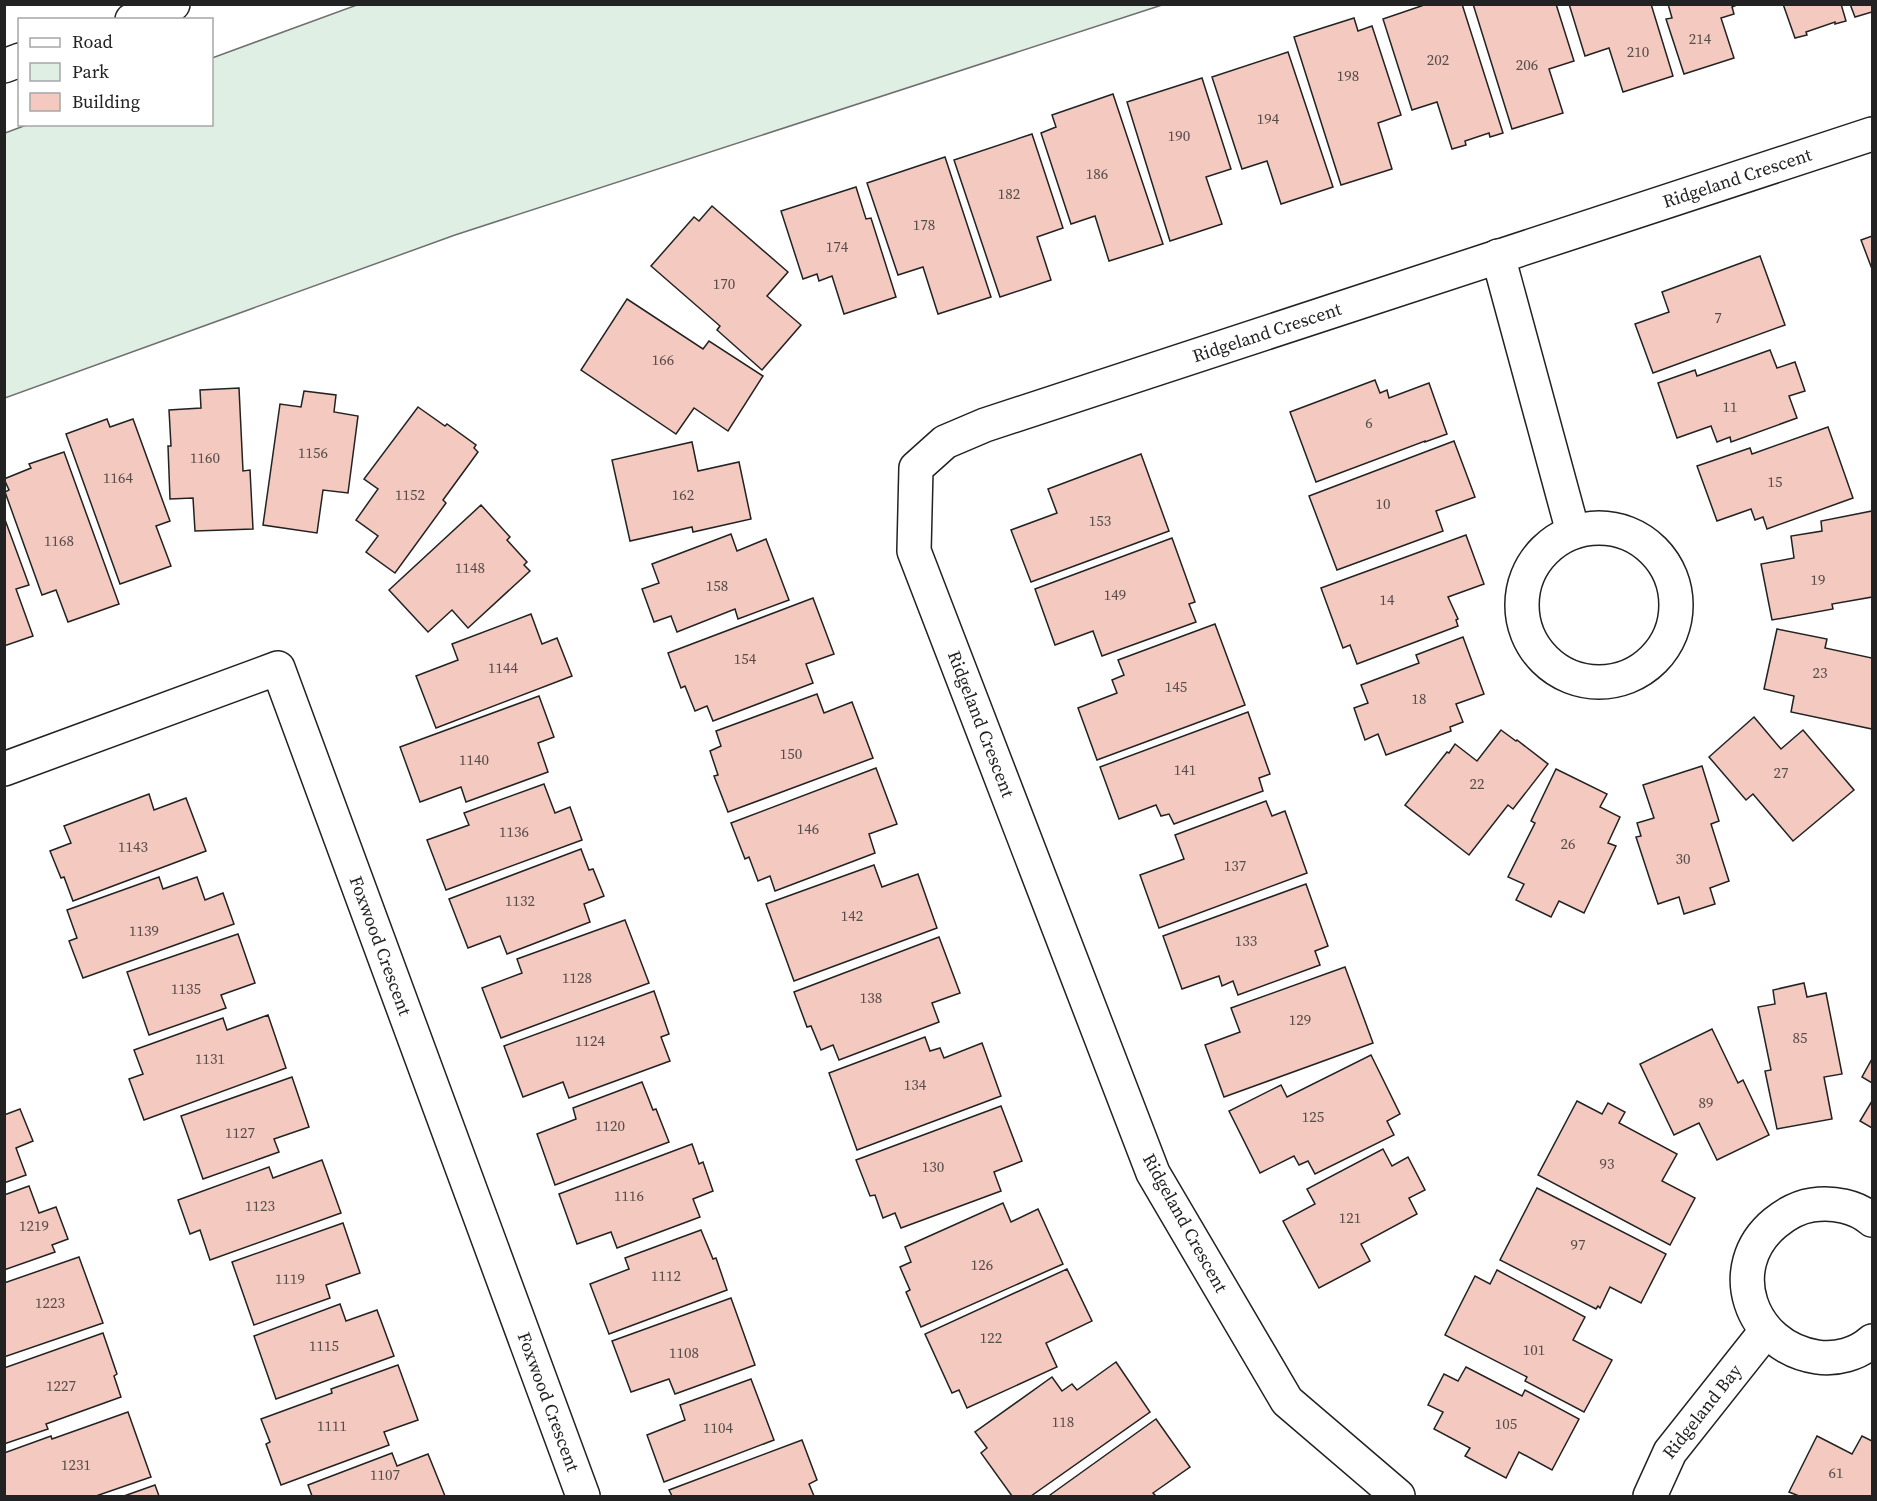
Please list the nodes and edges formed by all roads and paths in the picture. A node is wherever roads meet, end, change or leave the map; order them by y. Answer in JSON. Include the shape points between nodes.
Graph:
{"nodes":[{"id":1,"x":173,"y":4,"type":"edge"},
{"id":2,"x":137,"y":18,"type":"edge"},
{"id":3,"x":1872,"y":134,"type":"edge"},
{"id":4,"x":1498,"y":256,"type":"junction"},
{"id":5,"x":1573,"y":532,"type":"junction"},
{"id":6,"x":4,"y":769,"type":"edge"},
{"id":7,"x":1872,"y":1220,"type":"edge"},
{"id":8,"x":1766,"y":1331,"type":"junction"},
{"id":9,"x":1872,"y":1341,"type":"edge"},
{"id":10,"x":583,"y":1497,"type":"edge"},
{"id":11,"x":1398,"y":1497,"type":"edge"},
{"id":12,"x":1650,"y":1497,"type":"edge"}],
"edges":[{"from":1,"to":2,"type":"street"},
{"from":3,"to":4,"type":"street","name":"Ridgeland Crescent"},
{"from":4,"to":5,"type":"street"},
{"from":4,"to":11,"type":"street","name":"Ridgeland Crescent","via":[[985,425],[945,442],[916,468],[914,551],[1153,1173],[1287,1401]]},
{"from":5,"to":5,"type":"street","via":[[1550,544],[1534,563],[1524,586],[1522,612],[1528,636],[1542,657],[1562,673],[1587,681],[1612,681],[1636,673],[1656,657],[1670,636],[1677,611],[1674,585],[1664,562],[1646,543],[1623,531],[1598,527]]},
{"from":6,"to":10,"type":"street","name":"Foxwood Crescent","via":[[278,668]]},
{"from":7,"to":8,"type":"street","via":[[1848,1207],[1826,1203],[1803,1206],[1766,1230],[1748,1270],[1748,1292]]},
{"from":8,"to":9,"type":"street","via":[[1783,1346],[1802,1355],[1824,1358],[1846,1356]]},
{"from":8,"to":12,"type":"street","name":"Ridgeland Bay","via":[[1670,1452]]}]}
